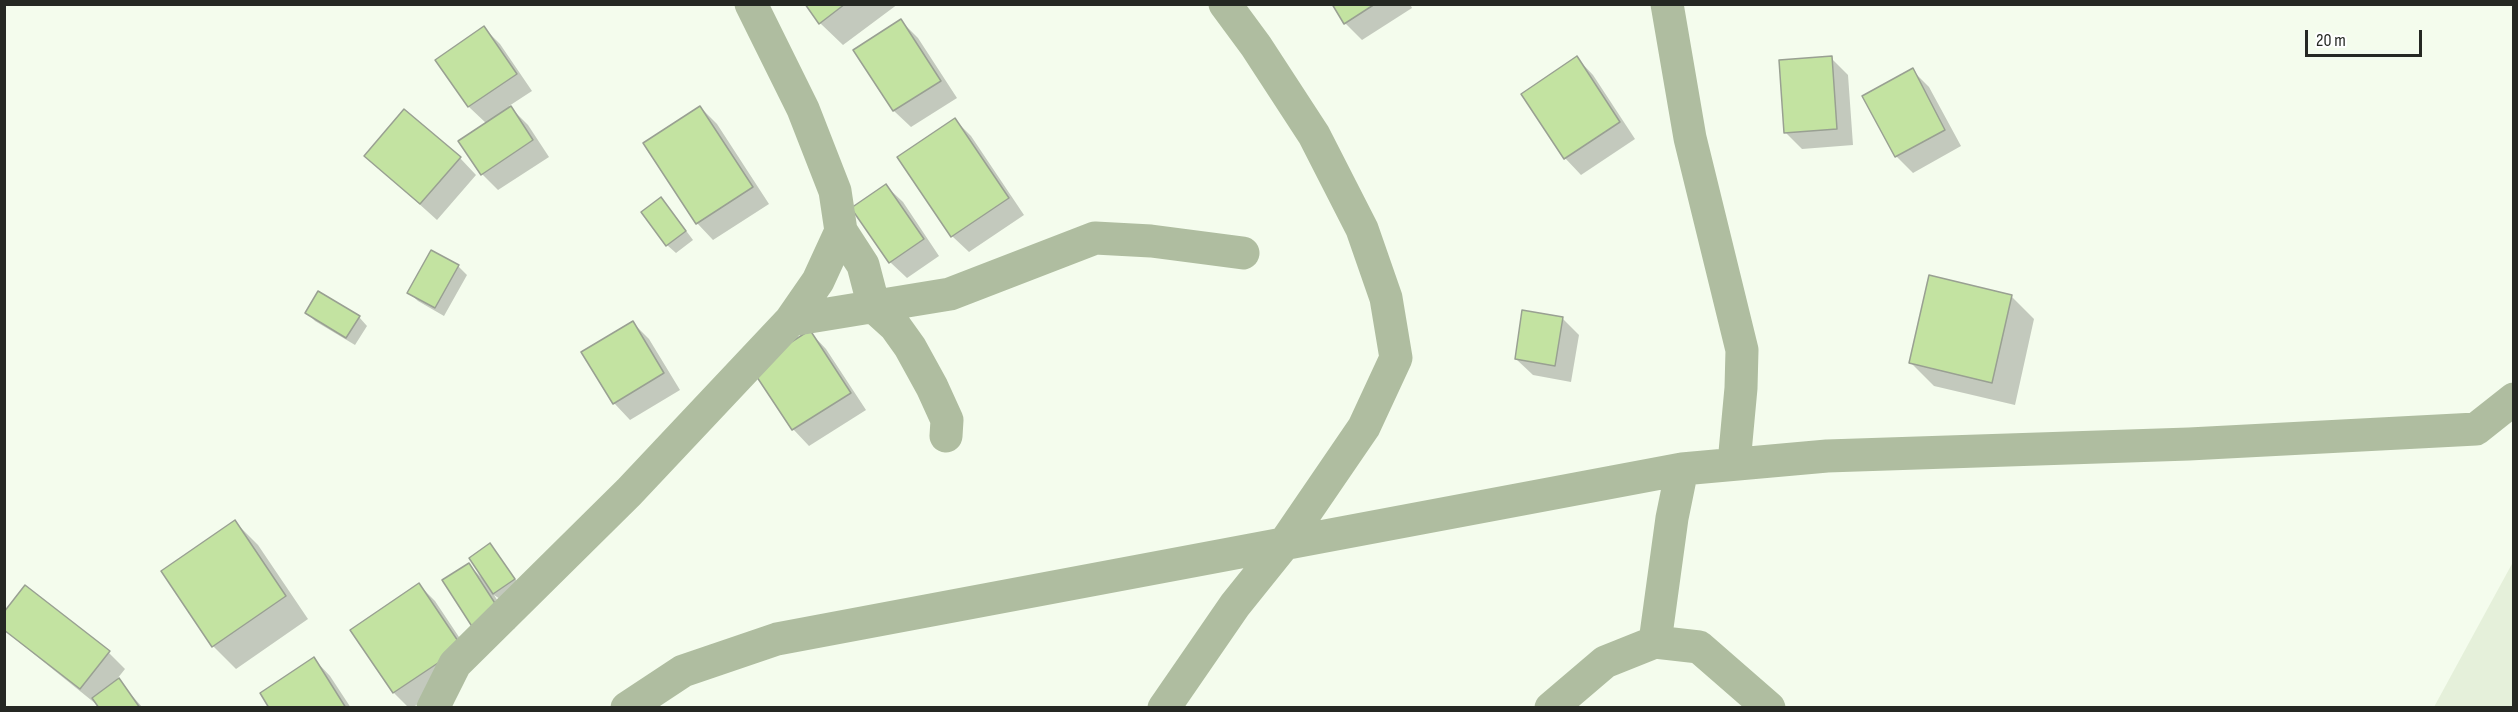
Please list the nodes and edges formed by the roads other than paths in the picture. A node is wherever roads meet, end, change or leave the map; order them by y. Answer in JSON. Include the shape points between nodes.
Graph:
{"nodes":[{"id":1,"x":751,"y":4,"type":"edge"},
{"id":2,"x":1226,"y":4,"type":"edge"},
{"id":3,"x":1666,"y":4,"type":"edge"},
{"id":4,"x":841,"y":231,"type":"junction"},
{"id":5,"x":1243,"y":253,"type":"dead end"},
{"id":6,"x":874,"y":307,"type":"junction"},
{"id":7,"x":790,"y":320,"type":"junction"},
{"id":8,"x":2514,"y":399,"type":"edge"},
{"id":9,"x":946,"y":436,"type":"dead end"},
{"id":10,"x":1734,"y":463,"type":"junction"},
{"id":11,"x":1682,"y":469,"type":"junction"},
{"id":12,"x":1284,"y":544,"type":"junction"},
{"id":13,"x":1655,"y":642,"type":"junction"},
{"id":14,"x":433,"y":708,"type":"edge"},
{"id":15,"x":627,"y":708,"type":"edge"},
{"id":16,"x":1164,"y":708,"type":"edge"},
{"id":17,"x":1551,"y":708,"type":"edge"},
{"id":18,"x":1769,"y":708,"type":"edge"}],
"edges":[{"from":1,"to":4,"type":"street","via":[[803,108],[835,190]]},
{"from":2,"to":12,"type":"street","via":[[1314,135],[1362,229],[1386,298],[1396,358],[1364,427]]},
{"from":3,"to":10,"type":"street","via":[[1690,138],[1742,350]]},
{"from":4,"to":6,"type":"street","via":[[863,265]]},
{"from":4,"to":7,"type":"street","via":[[818,281]]},
{"from":5,"to":6,"type":"street","via":[[1095,238],[950,294]]},
{"from":6,"to":7,"type":"street"},
{"from":6,"to":9,"type":"street","via":[[910,347],[947,420]]},
{"from":7,"to":14,"type":"street","via":[[629,492],[455,664]]},
{"from":8,"to":10,"type":"street","via":[[2476,429]]},
{"from":10,"to":11,"type":"street"},
{"from":11,"to":12,"type":"street"},
{"from":11,"to":13,"type":"street"},
{"from":12,"to":15,"type":"street","via":[[777,639],[683,671]]},
{"from":12,"to":16,"type":"street","via":[[1235,605]]},
{"from":13,"to":17,"type":"street","via":[[1605,662]]},
{"from":13,"to":18,"type":"street","via":[[1699,647]]}]}
